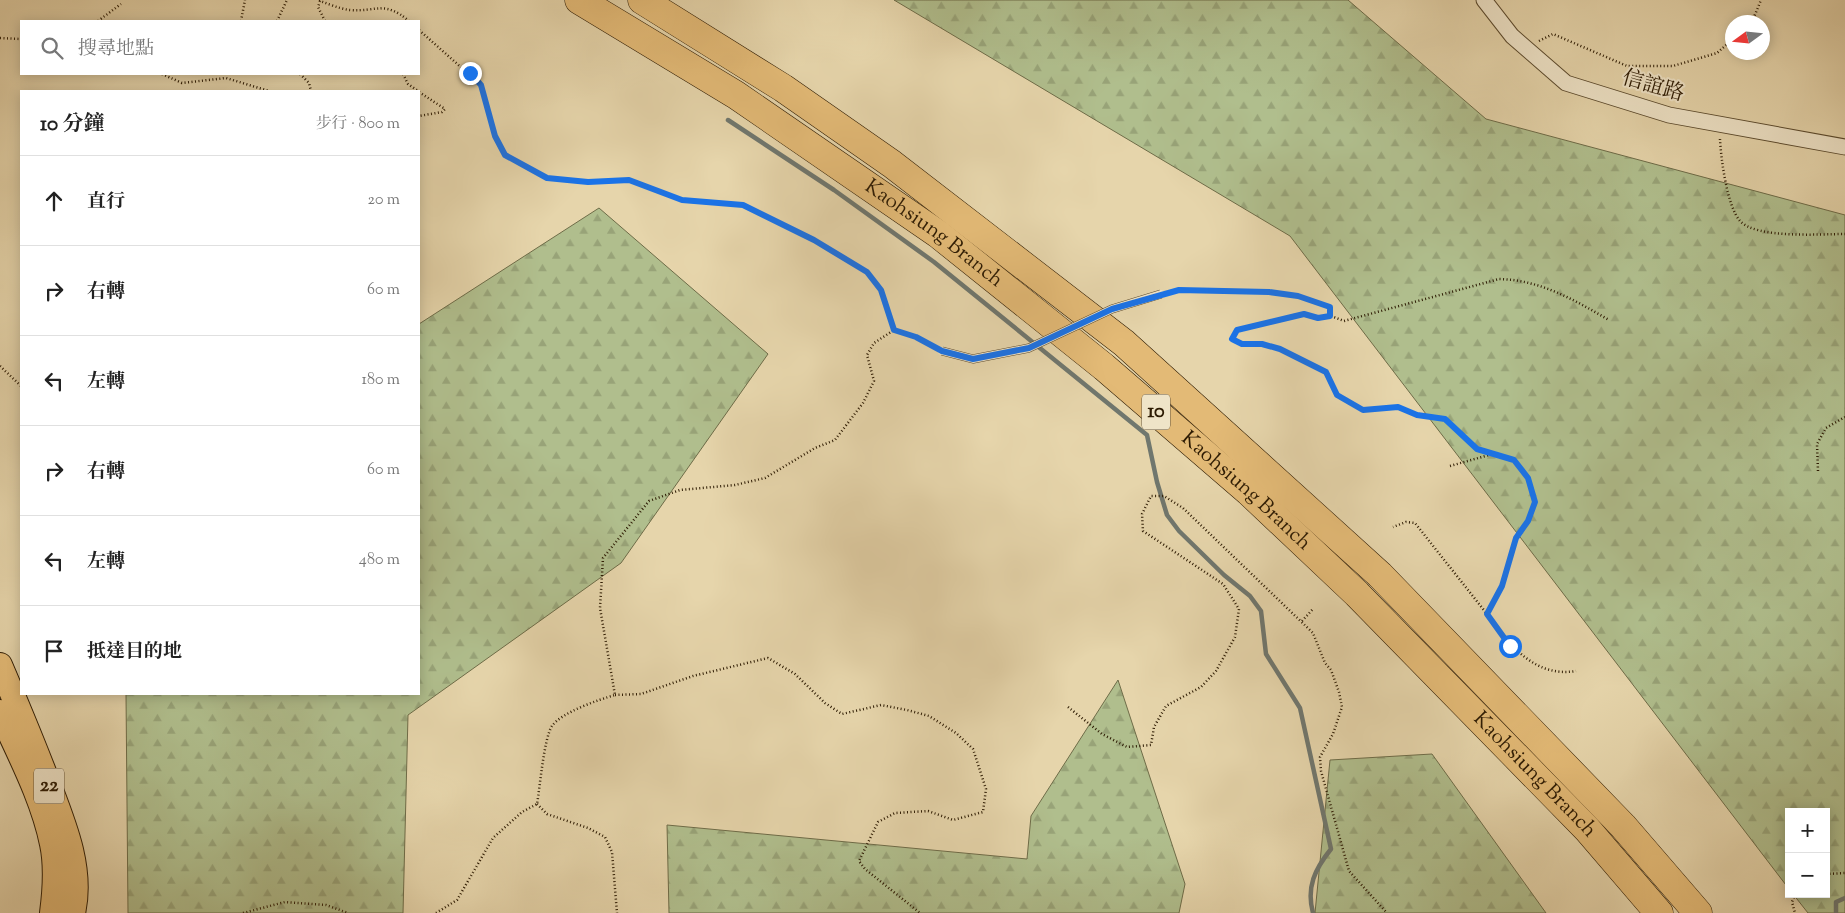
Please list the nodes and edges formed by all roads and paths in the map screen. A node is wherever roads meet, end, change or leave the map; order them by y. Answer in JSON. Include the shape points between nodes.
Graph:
{"nodes":[{"id":1,"x":245,"y":0,"type":"edge"},
{"id":2,"x":287,"y":0,"type":"edge"},
{"id":3,"x":319,"y":0,"type":"edge"},
{"id":4,"x":578,"y":0,"type":"edge"},
{"id":5,"x":642,"y":0,"type":"edge"},
{"id":6,"x":1484,"y":0,"type":"edge"},
{"id":7,"x":1761,"y":0,"type":"edge"},
{"id":8,"x":121,"y":4,"type":"dead end"},
{"id":9,"x":1755,"y":15,"type":"edge"},
{"id":10,"x":99,"y":20,"type":"edge"},
{"id":11,"x":241,"y":20,"type":"edge"},
{"id":12,"x":278,"y":20,"type":"edge"},
{"id":13,"x":324,"y":20,"type":"edge"},
{"id":14,"x":408,"y":20,"type":"edge"},
{"id":15,"x":420,"y":31,"type":"edge"},
{"id":16,"x":0,"y":38,"type":"edge"},
{"id":17,"x":20,"y":38,"type":"edge"},
{"id":18,"x":1725,"y":46,"type":"edge"},
{"id":19,"x":1526,"y":48,"type":"junction"},
{"id":20,"x":164,"y":75,"type":"edge"},
{"id":21,"x":227,"y":75,"type":"edge"},
{"id":22,"x":301,"y":75,"type":"edge"},
{"id":23,"x":404,"y":75,"type":"edge"},
{"id":24,"x":226,"y":78,"type":"junction"},
{"id":25,"x":266,"y":90,"type":"edge"},
{"id":26,"x":311,"y":90,"type":"edge"},
{"id":27,"x":417,"y":90,"type":"edge"},
{"id":28,"x":420,"y":92,"type":"edge"},
{"id":29,"x":420,"y":116,"type":"edge"},
{"id":30,"x":1720,"y":125,"type":"junction"},
{"id":31,"x":1845,"y":147,"type":"edge"},
{"id":32,"x":1845,"y":234,"type":"edge"},
{"id":33,"x":1161,"y":294,"type":"joint"},
{"id":34,"x":1330,"y":316,"type":"junction"},
{"id":35,"x":1609,"y":320,"type":"dead end"},
{"id":36,"x":894,"y":330,"type":"junction"},
{"id":37,"x":942,"y":351,"type":"joint"},
{"id":38,"x":0,"y":366,"type":"edge"},
{"id":39,"x":20,"y":385,"type":"edge"},
{"id":40,"x":1845,"y":417,"type":"edge"},
{"id":41,"x":1490,"y":454,"type":"junction"},
{"id":42,"x":1450,"y":466,"type":"dead end"},
{"id":43,"x":1818,"y":471,"type":"dead end"},
{"id":44,"x":1393,"y":527,"type":"dead end"},
{"id":45,"x":1313,"y":608,"type":"dead end"},
{"id":46,"x":1487,"y":614,"type":"junction"},
{"id":47,"x":1302,"y":621,"type":"junction"},
{"id":48,"x":0,"y":665,"type":"edge"},
{"id":49,"x":1576,"y":671,"type":"dead end"},
{"id":50,"x":615,"y":695,"type":"junction"},
{"id":51,"x":1068,"y":707,"type":"dead end"},
{"id":52,"x":0,"y":712,"type":"edge"},
{"id":53,"x":537,"y":804,"type":"junction"},
{"id":54,"x":1845,"y":873,"type":"edge"},
{"id":55,"x":1830,"y":874,"type":"edge"},
{"id":56,"x":1793,"y":898,"type":"edge"},
{"id":57,"x":52,"y":913,"type":"edge"},
{"id":58,"x":73,"y":913,"type":"edge"},
{"id":59,"x":243,"y":913,"type":"edge"},
{"id":60,"x":348,"y":913,"type":"edge"},
{"id":61,"x":436,"y":913,"type":"edge"},
{"id":62,"x":617,"y":913,"type":"edge"},
{"id":63,"x":920,"y":913,"type":"edge"},
{"id":64,"x":1387,"y":913,"type":"edge"},
{"id":65,"x":1659,"y":913,"type":"edge"},
{"id":66,"x":1698,"y":913,"type":"edge"},
{"id":67,"x":1794,"y":913,"type":"edge"}],
"edges":[{"from":1,"to":11,"type":"path"},
{"from":2,"to":12,"type":"path"},
{"from":3,"to":13,"type":"path","via":[[318,7]]},
{"from":3,"to":14,"type":"path","via":[[349,10],[383,7]]},
{"from":4,"to":65,"type":"highway","name":"Kaohsiung Branch","number":"10","via":[[736,95],[938,234],[1104,367],[1249,492],[1357,594],[1586,829]]},
{"from":5,"to":66,"type":"highway","name":"Kaohsiung Branch","number":"10","via":[[783,88],[877,154],[1124,343],[1380,575],[1623,826]]},
{"from":6,"to":19,"type":"street","name":"信誼路","via":[[1512,36]]},
{"from":7,"to":9,"type":"path"},
{"from":8,"to":10,"type":"path"},
{"from":15,"to":36,"type":"path","via":[[481,85],[495,136],[505,155],[547,178],[588,182],[629,180],[682,200],[743,205],[814,240],[867,272],[881,290]]},
{"from":16,"to":17,"type":"path"},
{"from":18,"to":19,"type":"path","via":[[1717,53],[1674,66],[1627,66],[1553,34]]},
{"from":19,"to":30,"type":"street","name":"信誼路","via":[[1566,83],[1669,115]]},
{"from":20,"to":24,"type":"path","via":[[182,83]]},
{"from":21,"to":24,"type":"path"},
{"from":22,"to":26,"type":"path"},
{"from":23,"to":27,"type":"path","via":[[408,84]]},
{"from":24,"to":25,"type":"path"},
{"from":28,"to":29,"type":"path","via":[[445,109]]},
{"from":30,"to":31,"type":"street","name":"信誼路"},
{"from":30,"to":32,"type":"path","via":[[1723,163],[1733,210],[1740,221],[1755,230]]},
{"from":33,"to":34,"type":"path","via":[[1179,290],[1279,293],[1330,307]]},
{"from":33,"to":37,"type":"lane","bridge":true,"via":[[1112,309],[1029,348],[973,359]]},
{"from":34,"to":35,"type":"path","via":[[1344,321],[1499,279],[1517,280],[1561,292]]},
{"from":34,"to":41,"type":"path","via":[[1318,318],[1304,314],[1237,330],[1232,339],[1242,344],[1262,344],[1280,349],[1326,372],[1337,395],[1363,410],[1398,407],[1417,415],[1445,419],[1477,449]]},
{"from":36,"to":37,"type":"path"},
{"from":36,"to":50,"type":"path","via":[[874,342],[868,356],[874,381],[834,440],[765,478],[735,486],[680,490],[649,501],[603,558],[600,608]]},
{"from":38,"to":39,"type":"path"},
{"from":40,"to":43,"type":"path","via":[[1826,428],[1817,444]]},
{"from":41,"to":42,"type":"path"},
{"from":41,"to":46,"type":"path","via":[[1514,460],[1528,478],[1535,502],[1528,521],[1516,538],[1502,586]]},
{"from":44,"to":46,"type":"path","via":[[1406,522],[1415,523]]},
{"from":45,"to":47,"type":"path"},
{"from":46,"to":49,"type":"path","via":[[1510,646],[1538,666],[1564,673]]},
{"from":47,"to":51,"type":"path","via":[[1183,508],[1164,496],[1151,496],[1142,514],[1143,530],[1223,584],[1239,609],[1235,637],[1216,670],[1201,687],[1166,706],[1154,726],[1151,745],[1127,746],[1102,734]]},
{"from":47,"to":64,"type":"path","via":[[1313,633],[1340,692],[1342,707],[1334,734],[1320,757],[1348,871]]},
{"from":48,"to":58,"type":"main road","number":"22","via":[[70,845],[75,874]]},
{"from":50,"to":53,"type":"path","via":[[597,700],[562,718],[552,727]]},
{"from":50,"to":63,"type":"path","via":[[641,694],[693,676],[768,658],[795,674],[825,703],[842,714],[881,706],[907,710],[929,716],[956,733],[973,749],[986,789],[983,812],[953,820],[928,812],[895,813],[878,822],[859,862]]},
{"from":52,"to":57,"type":"main road","number":"22","via":[[46,819],[53,846],[56,878]]},
{"from":53,"to":61,"type":"path","via":[[522,812],[493,838],[457,900]]},
{"from":53,"to":62,"type":"path","via":[[547,814],[588,828],[605,838],[612,852]]},
{"from":54,"to":55,"type":"path"},
{"from":56,"to":67,"type":"path"},
{"from":59,"to":60,"type":"path","via":[[285,902],[326,905]]}]}
